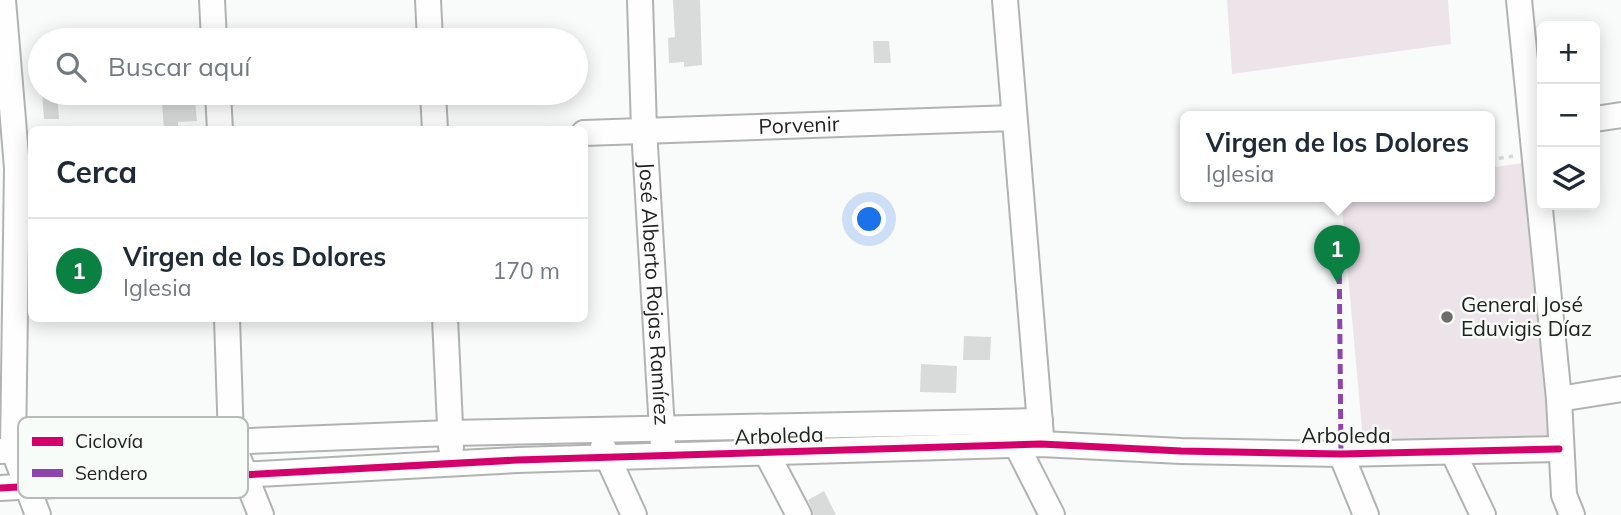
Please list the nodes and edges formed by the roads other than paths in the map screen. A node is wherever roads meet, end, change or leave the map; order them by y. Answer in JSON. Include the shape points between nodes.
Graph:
{"nodes":[{"id":1,"x":3,"y":0,"type":"edge"},
{"id":2,"x":212,"y":0,"type":"edge"},
{"id":3,"x":428,"y":0,"type":"edge"},
{"id":4,"x":640,"y":0,"type":"edge"},
{"id":5,"x":1005,"y":0,"type":"edge"},
{"id":6,"x":1519,"y":0,"type":"edge"},
{"id":7,"x":213,"y":28,"type":"edge"},
{"id":8,"x":429,"y":28,"type":"edge"},
{"id":9,"x":219,"y":105,"type":"edge"},
{"id":10,"x":434,"y":105,"type":"edge"},
{"id":11,"x":1621,"y":115,"type":"edge"},
{"id":12,"x":1600,"y":117,"type":"edge"},
{"id":13,"x":1014,"y":118,"type":"junction"},
{"id":14,"x":220,"y":126,"type":"edge"},
{"id":15,"x":435,"y":126,"type":"edge"},
{"id":16,"x":1536,"y":126,"type":"edge"},
{"id":17,"x":644,"y":129,"type":"junction"},
{"id":18,"x":588,"y":133,"type":"edge"},
{"id":19,"x":16,"y":168,"type":"edge"},
{"id":20,"x":227,"y":322,"type":"edge"},
{"id":21,"x":444,"y":322,"type":"edge"},
{"id":22,"x":1621,"y":389,"type":"edge"},
{"id":23,"x":1559,"y":399,"type":"junction"},
{"id":24,"x":230,"y":417,"type":"edge"},
{"id":25,"x":662,"y":429,"type":"junction"},
{"id":26,"x":595,"y":431,"type":"junction"},
{"id":27,"x":450,"y":433,"type":"junction"},
{"id":28,"x":1033,"y":437,"type":"junction"},
{"id":29,"x":248,"y":439,"type":"edge"},
{"id":30,"x":1559,"y":449,"type":"junction"},
{"id":31,"x":7,"y":450,"type":"edge"},
{"id":32,"x":1453,"y":452,"type":"junction"},
{"id":33,"x":767,"y":454,"type":"junction"},
{"id":34,"x":1341,"y":454,"type":"junction"},
{"id":35,"x":664,"y":457,"type":"junction"},
{"id":36,"x":608,"y":458,"type":"junction"},
{"id":37,"x":452,"y":464,"type":"junction"},
{"id":38,"x":18,"y":471,"type":"edge"},
{"id":39,"x":248,"y":475,"type":"edge"},
{"id":40,"x":248,"y":486,"type":"edge"},
{"id":41,"x":18,"y":487,"type":"edge"},
{"id":42,"x":0,"y":488,"type":"edge"},
{"id":43,"x":31,"y":498,"type":"edge"},
{"id":44,"x":38,"y":515,"type":"edge"},
{"id":45,"x":261,"y":515,"type":"edge"},
{"id":46,"x":634,"y":515,"type":"edge"},
{"id":47,"x":799,"y":515,"type":"edge"},
{"id":48,"x":1052,"y":515,"type":"edge"},
{"id":49,"x":1366,"y":515,"type":"edge"},
{"id":50,"x":1483,"y":515,"type":"edge"},
{"id":51,"x":1573,"y":515,"type":"edge"}],
"edges":[{"from":1,"to":19,"type":"street"},
{"from":2,"to":7,"type":"street"},
{"from":3,"to":8,"type":"street"},
{"from":4,"to":17,"type":"street","name":"José Alberto Rojas Ramírez"},
{"from":5,"to":13,"type":"street"},
{"from":6,"to":16,"type":"street"},
{"from":9,"to":14,"type":"street"},
{"from":10,"to":15,"type":"street"},
{"from":11,"to":12,"type":"street"},
{"from":13,"to":17,"type":"street","name":"Porvenir"},
{"from":13,"to":28,"type":"street"},
{"from":16,"to":23,"type":"street","via":[[1533,153]]},
{"from":17,"to":18,"type":"street","name":"Porvenir"},
{"from":17,"to":25,"type":"street","name":"José Alberto Rojas Ramírez"},
{"from":19,"to":31,"type":"street"},
{"from":20,"to":24,"type":"street"},
{"from":21,"to":27,"type":"street"},
{"from":22,"to":23,"type":"street"},
{"from":23,"to":30,"type":"street"},
{"from":25,"to":26,"type":"street","name":"Arboleda"},
{"from":25,"to":28,"type":"street","name":"Arboleda"},
{"from":25,"to":35,"type":"street","name":"José Alberto Rojas Ramírez"},
{"from":26,"to":27,"type":"street","name":"Arboleda"},
{"from":26,"to":36,"type":"street"},
{"from":27,"to":29,"type":"street","name":"Arboleda"},
{"from":27,"to":37,"type":"street"},
{"from":28,"to":33,"type":"street","name":"Arboleda"},
{"from":28,"to":34,"type":"street","name":"Arboleda","via":[[1181,452]]},
{"from":28,"to":48,"type":"street"},
{"from":30,"to":32,"type":"street","name":"Arboleda"},
{"from":30,"to":51,"type":"street","via":[[1564,495]]},
{"from":31,"to":38,"type":"street"},
{"from":32,"to":34,"type":"street","name":"Arboleda"},
{"from":32,"to":50,"type":"street"},
{"from":33,"to":35,"type":"street","name":"Arboleda"},
{"from":33,"to":47,"type":"street"},
{"from":34,"to":49,"type":"street"},
{"from":35,"to":36,"type":"street","name":"Arboleda"},
{"from":36,"to":37,"type":"street","name":"Arboleda"},
{"from":36,"to":46,"type":"street"},
{"from":37,"to":39,"type":"street","name":"Arboleda"},
{"from":40,"to":45,"type":"street"},
{"from":41,"to":42,"type":"street","name":"Arboleda"},
{"from":43,"to":44,"type":"street"}]}
